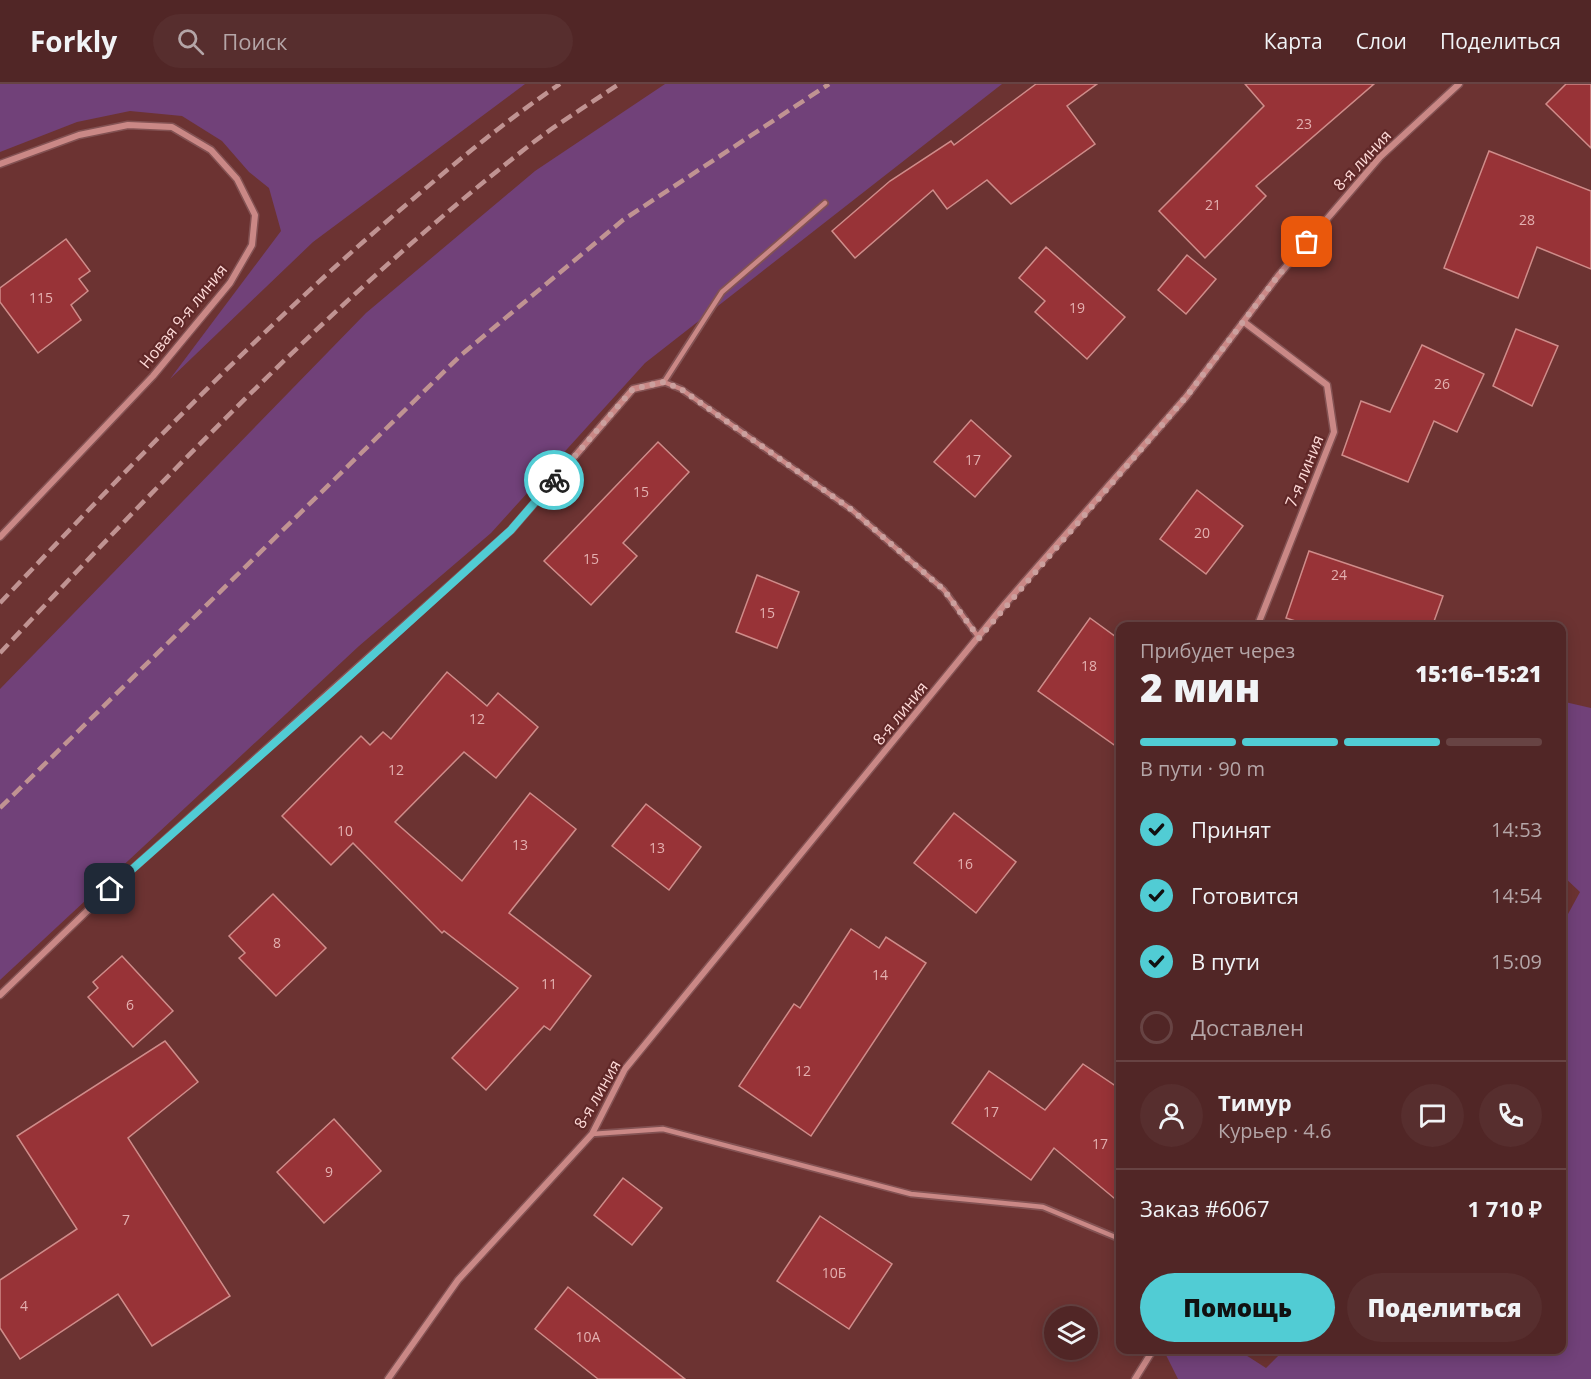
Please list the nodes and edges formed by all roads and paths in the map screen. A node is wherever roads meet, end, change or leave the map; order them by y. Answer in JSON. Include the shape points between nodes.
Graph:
{"nodes":[{"id":1,"x":1459,"y":84,"type":"edge"},
{"id":2,"x":0,"y":164,"type":"edge"},
{"id":3,"x":825,"y":203,"type":"dead end"},
{"id":4,"x":1244,"y":322,"type":"junction"},
{"id":5,"x":664,"y":382,"type":"junction"},
{"id":6,"x":0,"y":537,"type":"edge"},
{"id":7,"x":1259,"y":622,"type":"edge"},
{"id":8,"x":979,"y":638,"type":"junction"},
{"id":9,"x":0,"y":995,"type":"edge"},
{"id":10,"x":592,"y":1134,"type":"junction"},
{"id":11,"x":1116,"y":1237,"type":"edge"},
{"id":12,"x":1151,"y":1354,"type":"edge"},
{"id":13,"x":388,"y":1379,"type":"edge"},
{"id":14,"x":1135,"y":1379,"type":"edge"}],
"edges":[{"from":1,"to":4,"type":"street","name":"8-я линия","via":[[1380,157],[1278,276]]},
{"from":2,"to":6,"type":"street","name":"Новая 9-я линия","via":[[79,135],[128,125],[172,127],[211,150],[237,179],[255,215],[252,245],[230,283],[153,376]]},
{"from":3,"to":5,"type":"lane","via":[[722,292]]},
{"from":4,"to":7,"type":"street","name":"7-я линия","via":[[1327,385],[1334,432]]},
{"from":4,"to":8,"type":"street","name":"8-я линия","via":[[1186,397]]},
{"from":5,"to":8,"type":"lane","via":[[681,389],[852,510],[944,590]]},
{"from":5,"to":9,"type":"street","via":[[633,389],[511,530],[110,889]]},
{"from":8,"to":10,"type":"street","name":"8-я линия","via":[[625,1069]]},
{"from":10,"to":11,"type":"lane","via":[[663,1129],[911,1194],[1043,1207]]},
{"from":10,"to":13,"type":"street","name":"8-я линия","via":[[458,1280]]},
{"from":12,"to":14,"type":"street"}]}
